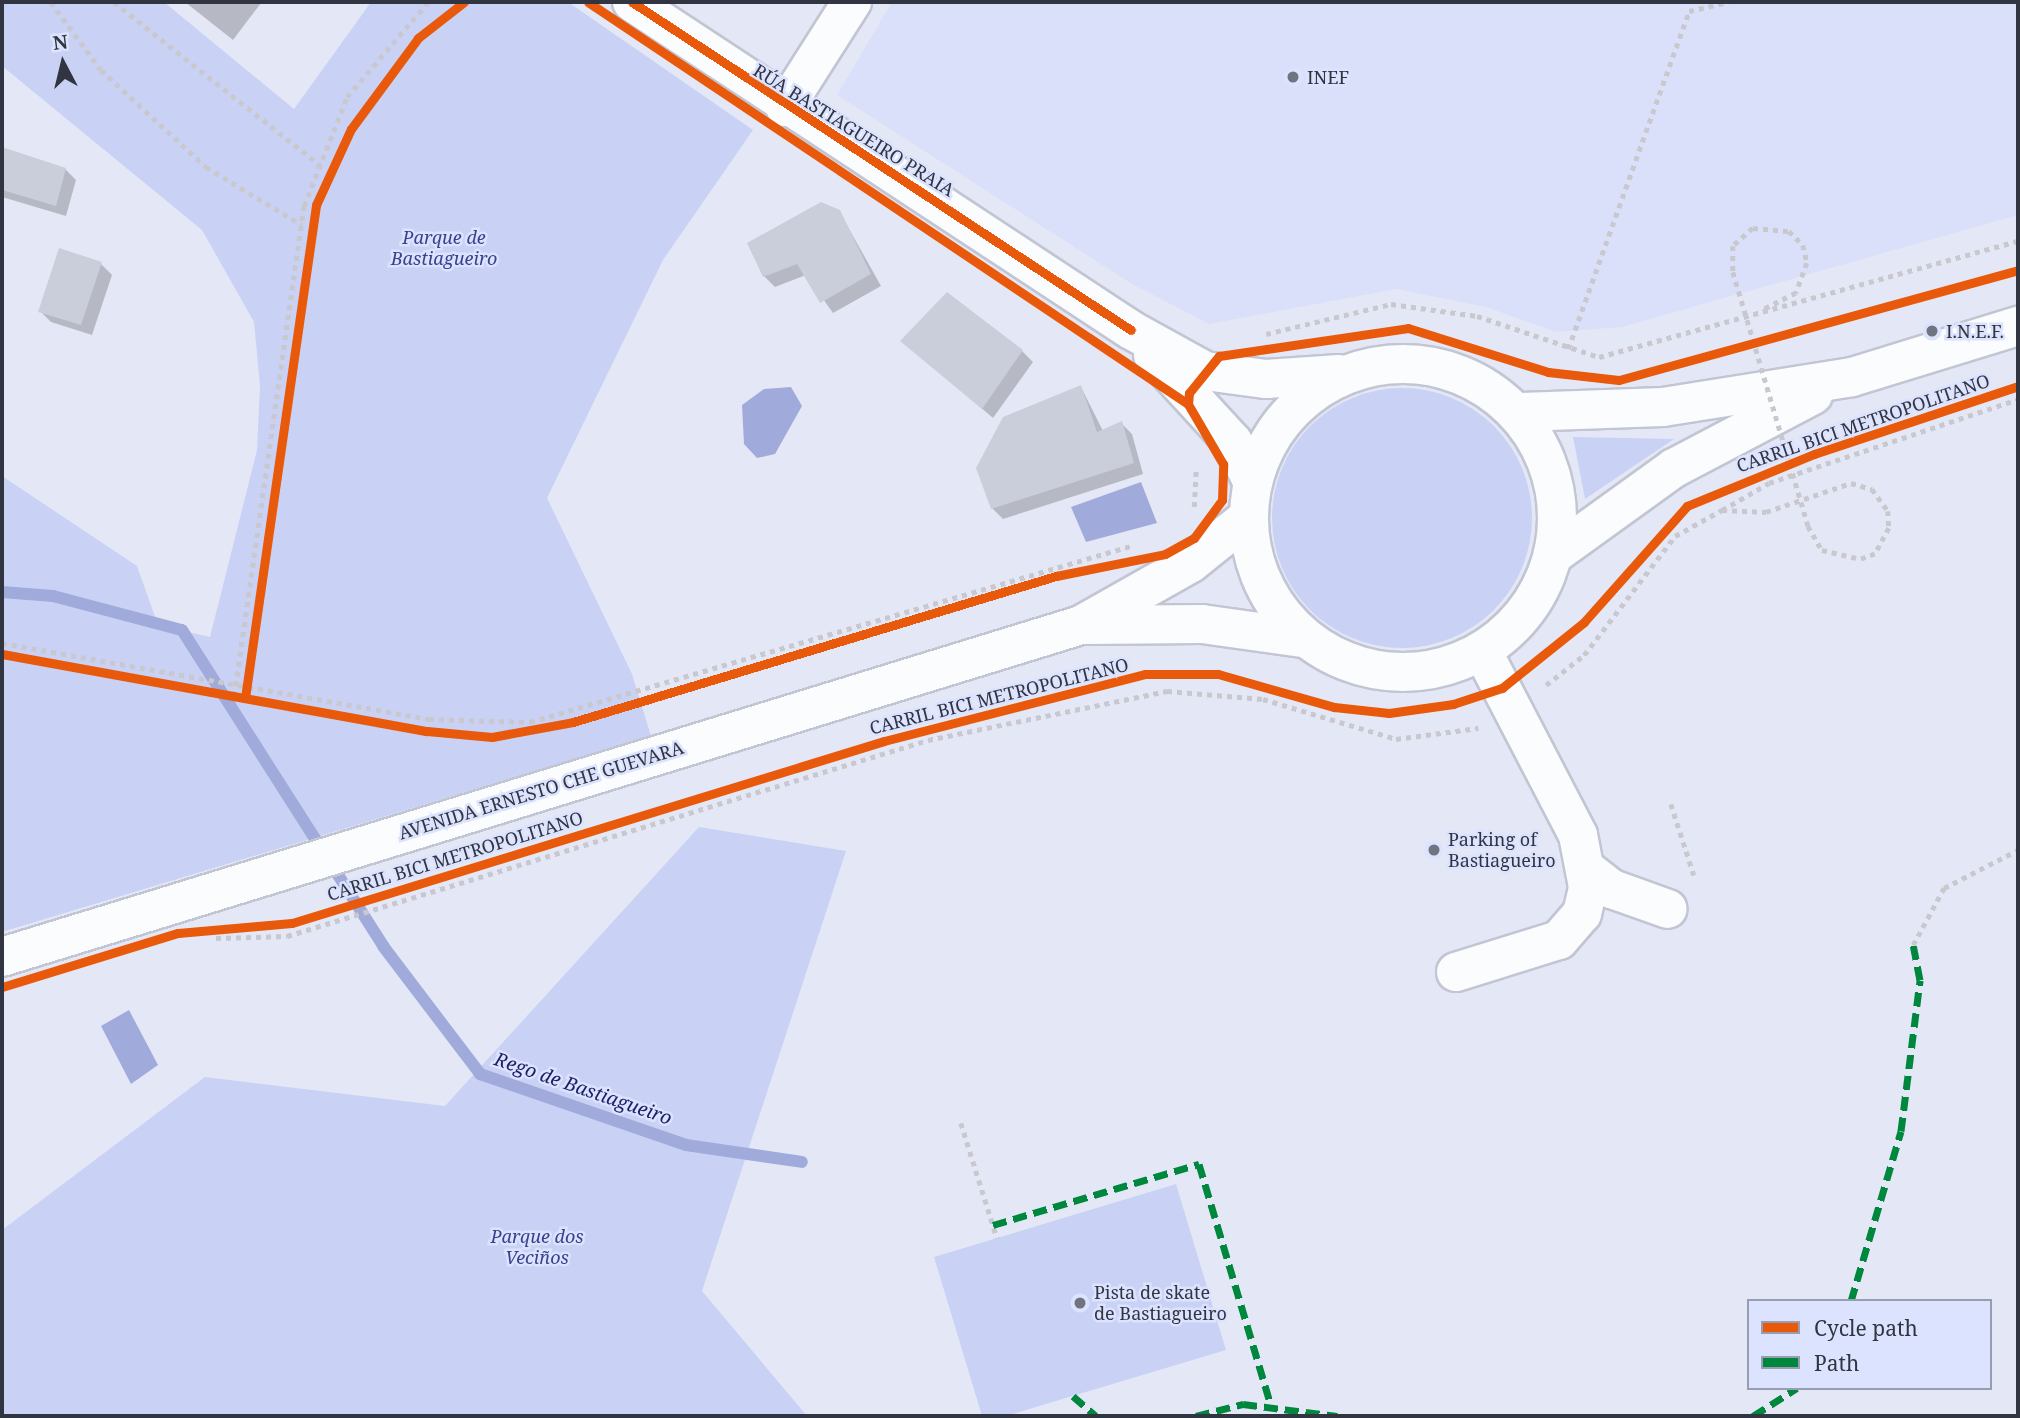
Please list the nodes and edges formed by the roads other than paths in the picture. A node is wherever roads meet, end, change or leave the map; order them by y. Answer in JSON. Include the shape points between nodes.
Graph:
{"nodes":[{"id":1,"x":632,"y":2,"type":"edge"},
{"id":2,"x":852,"y":2,"type":"edge"},
{"id":3,"x":785,"y":107,"type":"junction"},
{"id":4,"x":2018,"y":326,"type":"edge"},
{"id":5,"x":1131,"y":330,"type":"junction"},
{"id":6,"x":1339,"y":374,"type":"junction"},
{"id":7,"x":1852,"y":377,"type":"junction"},
{"id":8,"x":1521,"y":412,"type":"junction"},
{"id":9,"x":1251,"y":479,"type":"junction"},
{"id":10,"x":1246,"y":519,"type":"junction"},
{"id":11,"x":1556,"y":553,"type":"junction"},
{"id":12,"x":1081,"y":625,"type":"junction"},
{"id":13,"x":1303,"y":638,"type":"junction"},
{"id":14,"x":1485,"y":656,"type":"junction"},
{"id":15,"x":1582,"y":852,"type":"junction"},
{"id":16,"x":1683,"y":898,"type":"road end"},
{"id":17,"x":2,"y":957,"type":"edge"},
{"id":18,"x":1456,"y":972,"type":"dead end"}],
"edges":[{"from":1,"to":3,"type":"main road","name":"RÚA BASTIAGUEIRO PRAIA"},
{"from":2,"to":3,"type":"main road"},
{"from":3,"to":5,"type":"main road","name":"RÚA BASTIAGUEIRO PRAIA"},
{"from":4,"to":7,"type":"main road"},
{"from":5,"to":6,"type":"main road","via":[[1209,373],[1266,379]]},
{"from":5,"to":9,"type":"main road","via":[[1233,442]]},
{"from":6,"to":8,"type":"main road","via":[[1416,361],[1482,382]]},
{"from":6,"to":9,"type":"main road","via":[[1272,431]]},
{"from":7,"to":8,"type":"main road","via":[[1663,407]]},
{"from":7,"to":11,"type":"main road","via":[[1674,468]]},
{"from":8,"to":11,"type":"main road","via":[[1557,483]]},
{"from":9,"to":10,"type":"main road"},
{"from":10,"to":12,"type":"main road","name":"AVENIDA ERNESTO CHE GUEVARA","via":[[1191,563]]},
{"from":10,"to":13,"type":"main road","via":[[1264,591]]},
{"from":11,"to":14,"type":"main road","via":[[1503,639]]},
{"from":12,"to":13,"type":"main road","name":"AVENIDA ERNESTO CHE GUEVARA","via":[[1202,624]]},
{"from":12,"to":17,"type":"main road","name":"AVENIDA ERNESTO CHE GUEVARA"},
{"from":13,"to":14,"type":"main road","via":[[1346,664],[1426,673]]},
{"from":14,"to":15,"type":"main road"},
{"from":15,"to":16,"type":"main road","via":[[1612,889]]},
{"from":15,"to":18,"type":"main road","via":[[1582,915],[1559,940]]}]}
